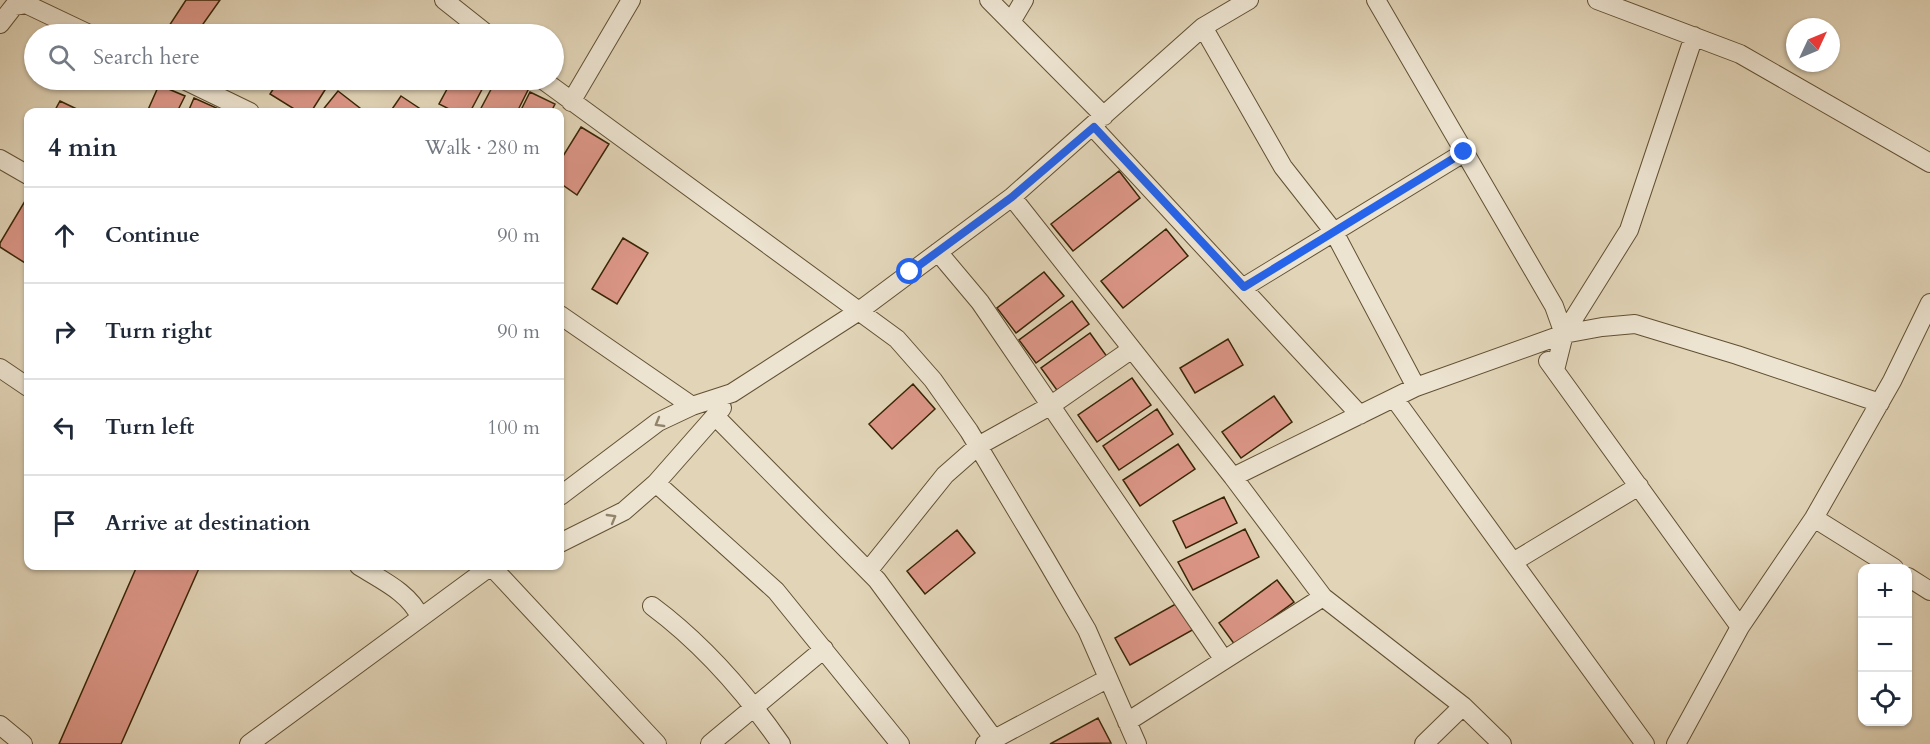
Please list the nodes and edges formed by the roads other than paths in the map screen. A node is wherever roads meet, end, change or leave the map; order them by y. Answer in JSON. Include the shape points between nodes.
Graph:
{"nodes":[{"id":1,"x":444,"y":0,"type":"edge"},
{"id":2,"x":631,"y":0,"type":"edge"},
{"id":3,"x":989,"y":0,"type":"edge"},
{"id":4,"x":1024,"y":0,"type":"edge"},
{"id":5,"x":1249,"y":0,"type":"edge"},
{"id":6,"x":1376,"y":0,"type":"edge"},
{"id":7,"x":1597,"y":0,"type":"edge"},
{"id":8,"x":1011,"y":22,"type":"junction"},
{"id":9,"x":0,"y":24,"type":"edge"},
{"id":10,"x":68,"y":24,"type":"edge"},
{"id":11,"x":474,"y":24,"type":"edge"},
{"id":12,"x":1203,"y":27,"type":"junction"},
{"id":13,"x":1694,"y":36,"type":"junction"},
{"id":14,"x":205,"y":90,"type":"edge"},
{"id":15,"x":556,"y":90,"type":"edge"},
{"id":16,"x":571,"y":102,"type":"junction"},
{"id":17,"x":242,"y":108,"type":"edge"},
{"id":18,"x":1099,"y":121,"type":"junction"},
{"id":19,"x":1464,"y":152,"type":"junction"},
{"id":20,"x":0,"y":159,"type":"edge"},
{"id":21,"x":1930,"y":163,"type":"edge"},
{"id":22,"x":24,"y":173,"type":"edge"},
{"id":23,"x":1012,"y":197,"type":"junction"},
{"id":24,"x":1334,"y":232,"type":"junction"},
{"id":25,"x":938,"y":252,"type":"junction"},
{"id":26,"x":1244,"y":287,"type":"junction"},
{"id":27,"x":1930,"y":303,"type":"edge"},
{"id":28,"x":859,"y":310,"type":"junction"},
{"id":29,"x":564,"y":318,"type":"edge"},
{"id":30,"x":1564,"y":334,"type":"junction"},
{"id":31,"x":1537,"y":344,"type":"junction"},
{"id":32,"x":1132,"y":349,"type":"junction"},
{"id":33,"x":0,"y":368,"type":"edge"},
{"id":34,"x":1555,"y":370,"type":"junction"},
{"id":35,"x":24,"y":384,"type":"edge"},
{"id":36,"x":1416,"y":387,"type":"junction"},
{"id":37,"x":732,"y":393,"type":"junction"},
{"id":38,"x":1394,"y":398,"type":"junction"},
{"id":39,"x":1880,"y":403,"type":"junction"},
{"id":40,"x":692,"y":406,"type":"junction"},
{"id":41,"x":1050,"y":406,"type":"junction"},
{"id":42,"x":1360,"y":415,"type":"junction"},
{"id":43,"x":716,"y":417,"type":"junction"},
{"id":44,"x":978,"y":446,"type":"junction"},
{"id":45,"x":1233,"y":477,"type":"junction"},
{"id":46,"x":656,"y":483,"type":"junction"},
{"id":47,"x":564,"y":486,"type":"edge"},
{"id":48,"x":1639,"y":486,"type":"junction"},
{"id":49,"x":1814,"y":518,"type":"junction"},
{"id":50,"x":564,"y":541,"type":"edge"},
{"id":51,"x":1513,"y":562,"type":"junction"},
{"id":52,"x":1888,"y":564,"type":"edge"},
{"id":53,"x":365,"y":570,"type":"edge"},
{"id":54,"x":485,"y":570,"type":"edge"},
{"id":55,"x":495,"y":570,"type":"edge"},
{"id":56,"x":868,"y":571,"type":"junction"},
{"id":57,"x":1912,"y":580,"type":"edge"},
{"id":58,"x":1930,"y":591,"type":"edge"},
{"id":59,"x":1323,"y":597,"type":"junction"},
{"id":60,"x":652,"y":606,"type":"dead end"},
{"id":61,"x":420,"y":617,"type":"junction"},
{"id":62,"x":1740,"y":627,"type":"junction"},
{"id":63,"x":824,"y":649,"type":"junction"},
{"id":64,"x":1224,"y":660,"type":"junction"},
{"id":65,"x":1107,"y":679,"type":"junction"},
{"id":66,"x":1463,"y":706,"type":"junction"},
{"id":67,"x":756,"y":707,"type":"junction"},
{"id":68,"x":1127,"y":722,"type":"junction"},
{"id":69,"x":0,"y":725,"type":"edge"},
{"id":70,"x":263,"y":741,"type":"edge"},
{"id":71,"x":989,"y":741,"type":"edge"},
{"id":72,"x":23,"y":744,"type":"edge"},
{"id":73,"x":657,"y":744,"type":"edge"},
{"id":74,"x":710,"y":744,"type":"edge"},
{"id":75,"x":781,"y":744,"type":"edge"},
{"id":76,"x":900,"y":744,"type":"edge"},
{"id":77,"x":1137,"y":744,"type":"edge"},
{"id":78,"x":1424,"y":744,"type":"edge"},
{"id":79,"x":1502,"y":744,"type":"edge"},
{"id":80,"x":1645,"y":744,"type":"edge"},
{"id":81,"x":1676,"y":744,"type":"edge"}],
"edges":[{"from":1,"to":11,"type":"street"},
{"from":2,"to":16,"type":"street"},
{"from":3,"to":8,"type":"street"},
{"from":4,"to":8,"type":"street"},
{"from":5,"to":12,"type":"street"},
{"from":6,"to":19,"type":"street"},
{"from":7,"to":13,"type":"street"},
{"from":8,"to":18,"type":"street"},
{"from":9,"to":10,"type":"street","via":[[14,6],[26,4]]},
{"from":12,"to":18,"type":"street"},
{"from":12,"to":24,"type":"street","via":[[1283,167]]},
{"from":13,"to":21,"type":"street","via":[[1740,54]]},
{"from":13,"to":30,"type":"street","via":[[1629,230]]},
{"from":14,"to":17,"type":"street"},
{"from":15,"to":16,"type":"street"},
{"from":16,"to":28,"type":"street"},
{"from":18,"to":23,"type":"street"},
{"from":18,"to":26,"type":"street"},
{"from":19,"to":24,"type":"street"},
{"from":19,"to":30,"type":"street","via":[[1554,306]]},
{"from":20,"to":22,"type":"street"},
{"from":23,"to":25,"type":"street"},
{"from":23,"to":32,"type":"street"},
{"from":24,"to":26,"type":"street"},
{"from":24,"to":36,"type":"street"},
{"from":25,"to":28,"type":"street"},
{"from":25,"to":41,"type":"street","via":[[980,302]]},
{"from":26,"to":42,"type":"street"},
{"from":27,"to":39,"type":"street"},
{"from":28,"to":37,"type":"street"},
{"from":28,"to":44,"type":"street","via":[[897,339],[933,380]]},
{"from":29,"to":40,"type":"street"},
{"from":30,"to":31,"type":"street"},
{"from":30,"to":34,"type":"street"},
{"from":30,"to":39,"type":"street","via":[[1635,324]]},
{"from":31,"to":34,"type":"street"},
{"from":31,"to":36,"type":"street"},
{"from":32,"to":41,"type":"street"},
{"from":32,"to":45,"type":"street"},
{"from":33,"to":35,"type":"street"},
{"from":34,"to":48,"type":"street"},
{"from":36,"to":38,"type":"street"},
{"from":37,"to":40,"type":"street"},
{"from":37,"to":43,"type":"street"},
{"from":38,"to":42,"type":"street"},
{"from":38,"to":51,"type":"street"},
{"from":39,"to":49,"type":"street"},
{"from":40,"to":47,"type":"street","one_way":true,"via":[[658,422]]},
{"from":41,"to":44,"type":"street"},
{"from":41,"to":64,"type":"street"},
{"from":42,"to":45,"type":"street"},
{"from":43,"to":46,"type":"street"},
{"from":43,"to":56,"type":"street"},
{"from":44,"to":56,"type":"street","via":[[945,476]]},
{"from":44,"to":65,"type":"street","via":[[1087,630]]},
{"from":45,"to":59,"type":"street"},
{"from":50,"to":46,"type":"street","one_way":true,"via":[[624,511]]},
{"from":46,"to":63,"type":"street","via":[[776,591]]},
{"from":48,"to":51,"type":"street"},
{"from":48,"to":62,"type":"street"},
{"from":49,"to":52,"type":"street"},
{"from":49,"to":62,"type":"street"},
{"from":51,"to":80,"type":"street"},
{"from":53,"to":61,"type":"street","via":[[401,594],[416,607]]},
{"from":54,"to":61,"type":"street"},
{"from":55,"to":73,"type":"street"},
{"from":56,"to":71,"type":"street"},
{"from":57,"to":58,"type":"street"},
{"from":59,"to":64,"type":"street"},
{"from":59,"to":66,"type":"street"},
{"from":60,"to":67,"type":"street","via":[[687,632]]},
{"from":61,"to":70,"type":"street"},
{"from":62,"to":81,"type":"street"},
{"from":63,"to":67,"type":"street"},
{"from":63,"to":76,"type":"street"},
{"from":64,"to":68,"type":"street"},
{"from":65,"to":68,"type":"street"},
{"from":65,"to":71,"type":"street"},
{"from":66,"to":78,"type":"street"},
{"from":66,"to":79,"type":"street"},
{"from":67,"to":74,"type":"street"},
{"from":67,"to":75,"type":"street"},
{"from":68,"to":77,"type":"street"},
{"from":69,"to":72,"type":"street"}]}
